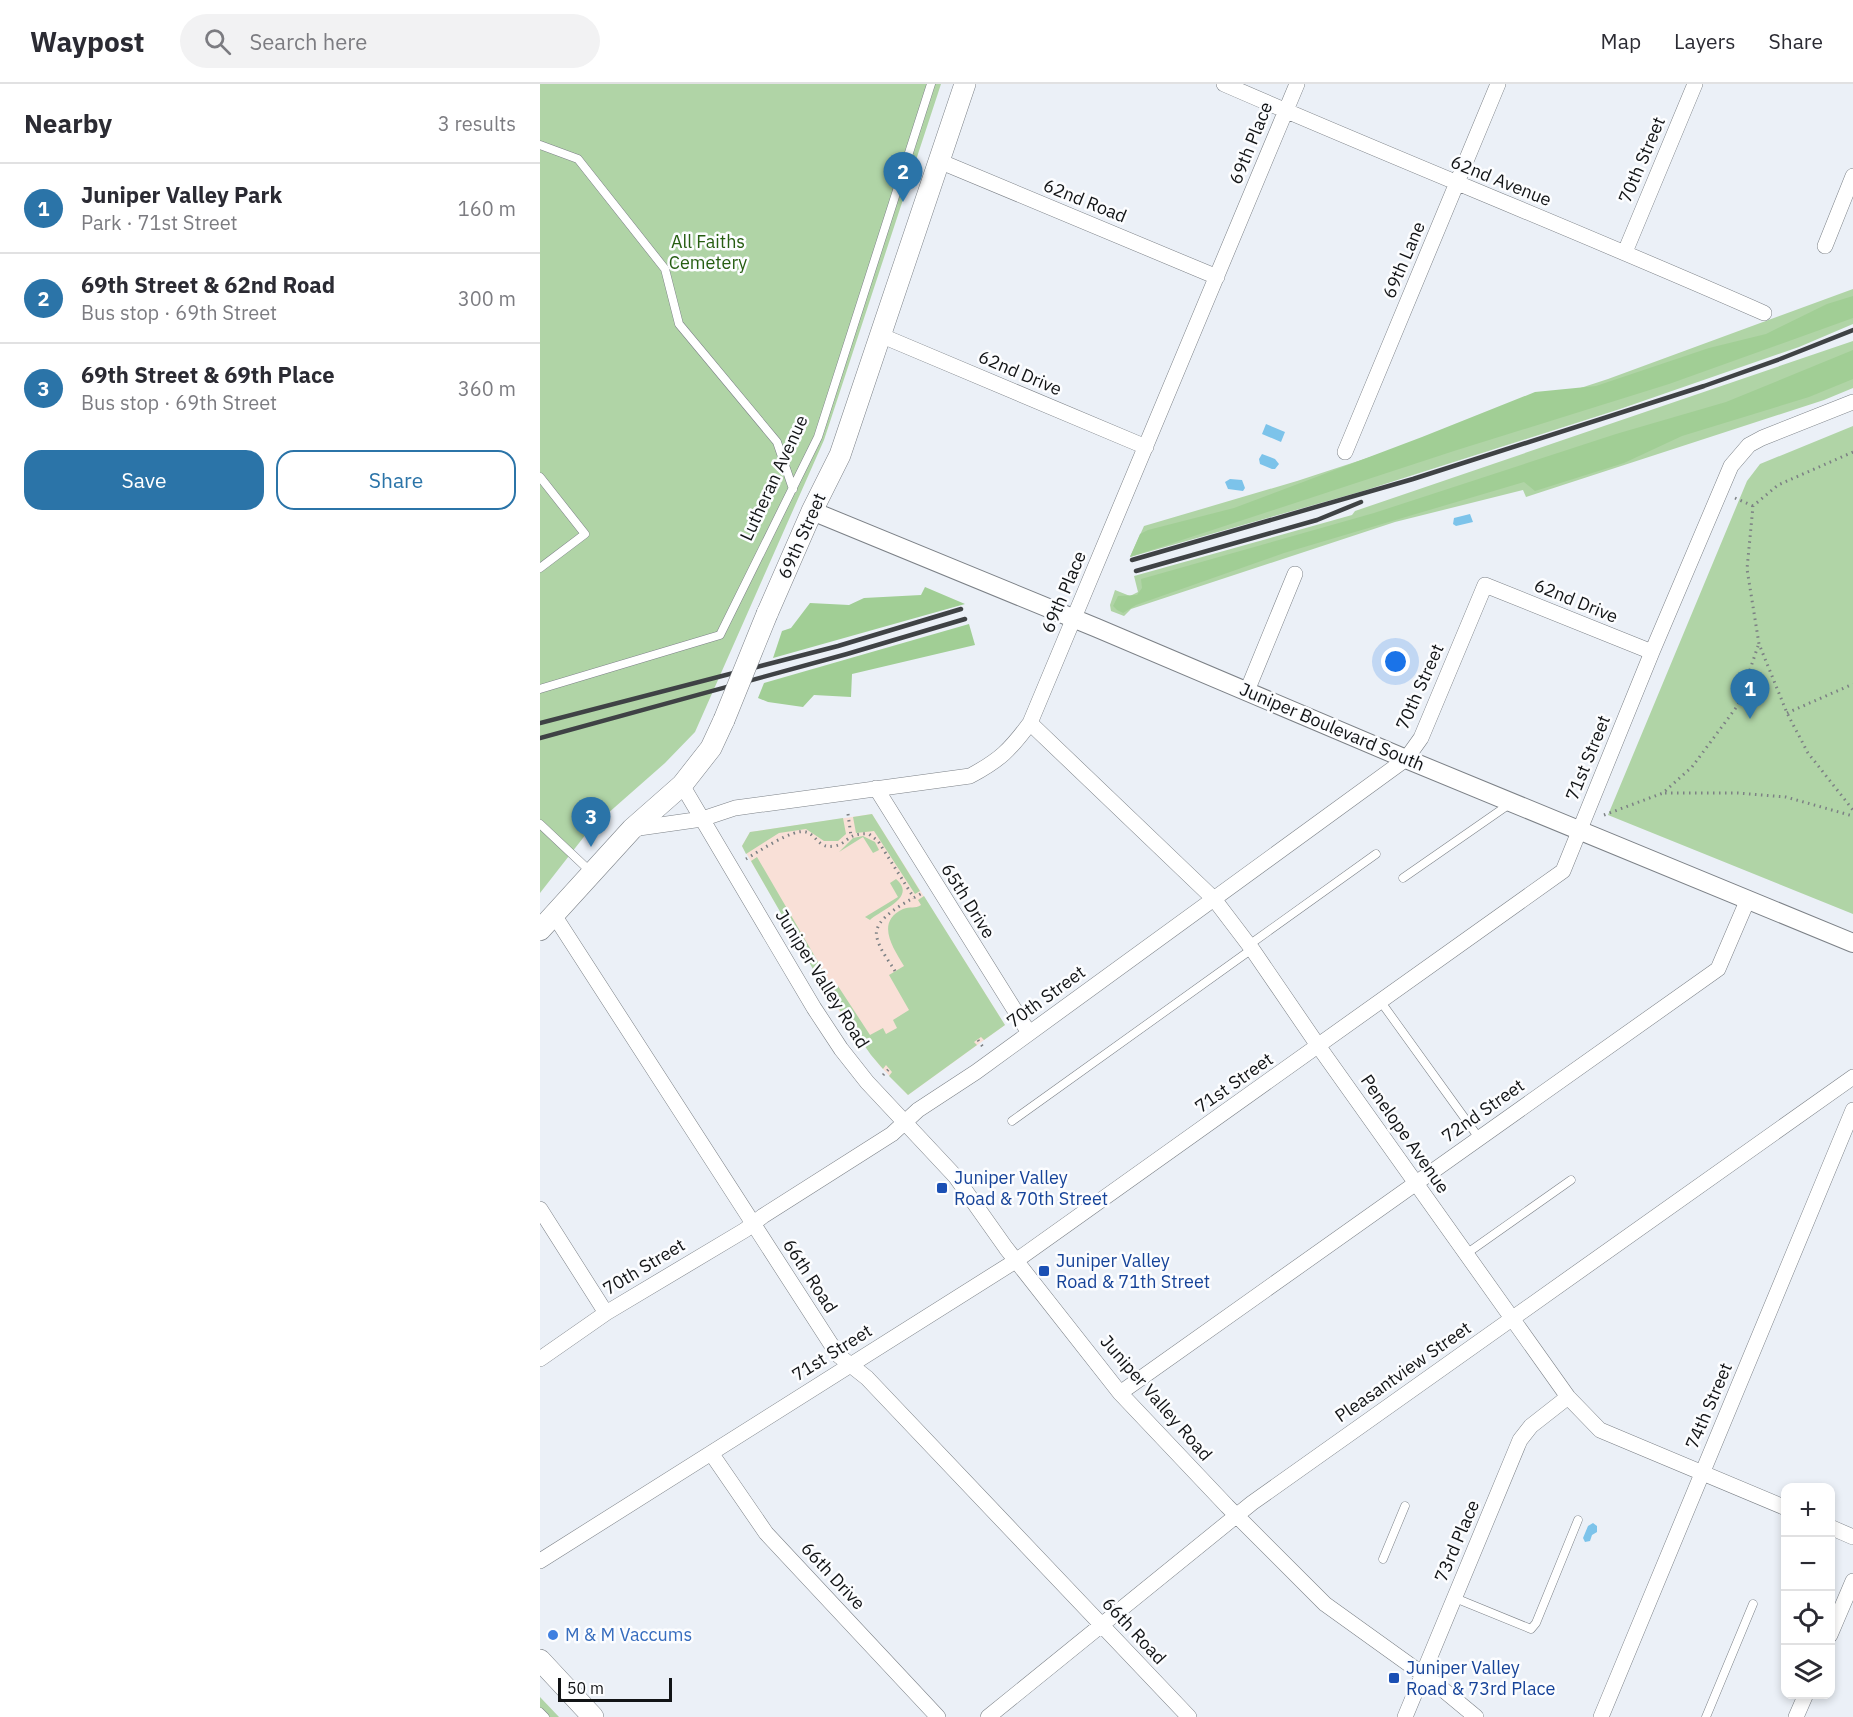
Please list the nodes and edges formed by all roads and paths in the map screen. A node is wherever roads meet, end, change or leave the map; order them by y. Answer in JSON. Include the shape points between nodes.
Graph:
{"nodes":[{"id":1,"x":930,"y":84,"type":"edge"},
{"id":2,"x":965,"y":84,"type":"edge"},
{"id":3,"x":1224,"y":84,"type":"edge"},
{"id":4,"x":1297,"y":84,"type":"edge"},
{"id":5,"x":1498,"y":84,"type":"edge"},
{"id":6,"x":1695,"y":84,"type":"edge"},
{"id":7,"x":1286,"y":111,"type":"junction"},
{"id":8,"x":540,"y":145,"type":"edge"},
{"id":9,"x":939,"y":161,"type":"junction"},
{"id":10,"x":1853,"y":176,"type":"edge"},
{"id":11,"x":1457,"y":184,"type":"junction"},
{"id":12,"x":1825,"y":246,"type":"dead end"},
{"id":13,"x":1625,"y":252,"type":"junction"},
{"id":14,"x":1217,"y":277,"type":"junction"},
{"id":15,"x":1764,"y":313,"type":"dead end"},
{"id":16,"x":880,"y":335,"type":"junction"},
{"id":17,"x":1853,"y":402,"type":"edge"},
{"id":18,"x":1146,"y":447,"type":"junction"},
{"id":19,"x":1345,"y":452,"type":"dead end"},
{"id":20,"x":1853,"y":452,"type":"edge"},
{"id":21,"x":540,"y":477,"type":"edge"},
{"id":22,"x":793,"y":489,"type":"junction"},
{"id":23,"x":1735,"y":498,"type":"dead end"},
{"id":24,"x":1753,"y":506,"type":"junction"},
{"id":25,"x":812,"y":511,"type":"junction"},
{"id":26,"x":540,"y":568,"type":"edge"},
{"id":27,"x":1295,"y":574,"type":"dead end"},
{"id":28,"x":1485,"y":585,"type":"joint"},
{"id":29,"x":1074,"y":619,"type":"junction"},
{"id":30,"x":1759,"y":644,"type":"junction"},
{"id":31,"x":1652,"y":652,"type":"junction"},
{"id":32,"x":1853,"y":684,"type":"edge"},
{"id":33,"x":540,"y":689,"type":"edge"},
{"id":34,"x":1247,"y":691,"type":"junction"},
{"id":35,"x":1787,"y":713,"type":"junction"},
{"id":36,"x":1030,"y":723,"type":"junction"},
{"id":37,"x":1406,"y":759,"type":"junction"},
{"id":38,"x":682,"y":784,"type":"junction"},
{"id":39,"x":876,"y":788,"type":"junction"},
{"id":40,"x":1663,"y":793,"type":"junction"},
{"id":41,"x":1512,"y":802,"type":"junction"},
{"id":42,"x":1853,"y":810,"type":"edge"},
{"id":43,"x":848,"y":814,"type":"dead end"},
{"id":44,"x":1604,"y":815,"type":"dead end"},
{"id":45,"x":1853,"y":816,"type":"edge"},
{"id":46,"x":702,"y":819,"type":"junction"},
{"id":47,"x":540,"y":824,"type":"edge"},
{"id":48,"x":632,"y":830,"type":"junction"},
{"id":49,"x":1579,"y":830,"type":"junction"},
{"id":50,"x":851,"y":836,"type":"junction"},
{"id":51,"x":1376,"y":854,"type":"dead end"},
{"id":52,"x":746,"y":859,"type":"dead end"},
{"id":53,"x":592,"y":873,"type":"junction"},
{"id":54,"x":1403,"y":878,"type":"dead end"},
{"id":55,"x":924,"y":892,"type":"dead end"},
{"id":56,"x":914,"y":898,"type":"junction"},
{"id":57,"x":1214,"y":899,"type":"junction"},
{"id":58,"x":1749,"y":899,"type":"junction"},
{"id":59,"x":547,"y":922,"type":"edge"},
{"id":60,"x":1853,"y":943,"type":"edge"},
{"id":61,"x":1250,"y":947,"type":"junction"},
{"id":62,"x":896,"y":971,"type":"dead end"},
{"id":63,"x":835,"y":981,"type":"dead end"},
{"id":64,"x":822,"y":989,"type":"dead end"},
{"id":65,"x":1382,"y":1002,"type":"junction"},
{"id":66,"x":1029,"y":1033,"type":"junction"},
{"id":67,"x":978,"y":1040,"type":"dead end"},
{"id":68,"x":983,"y":1047,"type":"dead end"},
{"id":69,"x":1319,"y":1047,"type":"junction"},
{"id":70,"x":889,"y":1069,"type":"dead end"},
{"id":71,"x":883,"y":1075,"type":"dead end"},
{"id":72,"x":1853,"y":1077,"type":"edge"},
{"id":73,"x":1853,"y":1110,"type":"edge"},
{"id":74,"x":1011,"y":1121,"type":"dead end"},
{"id":75,"x":905,"y":1122,"type":"junction"},
{"id":76,"x":1479,"y":1138,"type":"junction"},
{"id":77,"x":1571,"y":1180,"type":"dead end"},
{"id":78,"x":1415,"y":1183,"type":"junction"},
{"id":79,"x":540,"y":1209,"type":"edge"},
{"id":80,"x":752,"y":1224,"type":"junction"},
{"id":81,"x":1466,"y":1254,"type":"junction"},
{"id":82,"x":1017,"y":1260,"type":"junction"},
{"id":83,"x":606,"y":1313,"type":"junction"},
{"id":84,"x":1512,"y":1319,"type":"junction"},
{"id":85,"x":540,"y":1359,"type":"edge"},
{"id":86,"x":850,"y":1364,"type":"junction"},
{"id":87,"x":1120,"y":1393,"type":"junction"},
{"id":88,"x":1569,"y":1397,"type":"junction"},
{"id":89,"x":711,"y":1453,"type":"junction"},
{"id":90,"x":1702,"y":1474,"type":"junction"},
{"id":91,"x":1405,"y":1506,"type":"dead end"},
{"id":92,"x":1781,"y":1506,"type":"edge"},
{"id":93,"x":1237,"y":1515,"type":"junction"},
{"id":94,"x":1578,"y":1520,"type":"dead end"},
{"id":95,"x":1835,"y":1529,"type":"edge"},
{"id":96,"x":1853,"y":1537,"type":"edge"},
{"id":97,"x":1383,"y":1559,"type":"dead end"},
{"id":98,"x":540,"y":1561,"type":"edge"},
{"id":99,"x":1853,"y":1581,"type":"edge"},
{"id":100,"x":1455,"y":1598,"type":"junction"},
{"id":101,"x":1753,"y":1604,"type":"dead end"},
{"id":102,"x":1835,"y":1623,"type":"edge"},
{"id":103,"x":1102,"y":1625,"type":"junction"},
{"id":104,"x":540,"y":1660,"type":"edge"},
{"id":105,"x":1423,"y":1674,"type":"junction"},
{"id":106,"x":1804,"y":1699,"type":"edge"},
{"id":107,"x":540,"y":1712,"type":"edge"},
{"id":108,"x":545,"y":1717,"type":"edge"},
{"id":109,"x":593,"y":1717,"type":"edge"},
{"id":110,"x":938,"y":1717,"type":"edge"},
{"id":111,"x":988,"y":1717,"type":"edge"},
{"id":112,"x":1189,"y":1717,"type":"edge"},
{"id":113,"x":1405,"y":1717,"type":"edge"},
{"id":114,"x":1476,"y":1717,"type":"edge"},
{"id":115,"x":1601,"y":1717,"type":"edge"},
{"id":116,"x":1706,"y":1717,"type":"edge"},
{"id":117,"x":1796,"y":1717,"type":"edge"}],
"edges":[{"from":1,"to":22,"type":"lane","name":"Lutheran Avenue","via":[[818,437]]},
{"from":2,"to":9,"type":"main road","name":"69th Street"},
{"from":3,"to":7,"type":"street","name":"62nd Avenue"},
{"from":4,"to":7,"type":"street","name":"69th Place"},
{"from":5,"to":11,"type":"street","name":"69th Lane"},
{"from":6,"to":13,"type":"street","name":"70th Street"},
{"from":7,"to":11,"type":"street","name":"62nd Avenue"},
{"from":7,"to":14,"type":"street","name":"69th Place"},
{"from":8,"to":22,"type":"lane","via":[[578,159],[665,269],[679,324],[777,442]]},
{"from":9,"to":14,"type":"street","name":"62nd Road"},
{"from":9,"to":16,"type":"main road","name":"69th Street"},
{"from":10,"to":12,"type":"street"},
{"from":11,"to":13,"type":"street","name":"62nd Avenue"},
{"from":11,"to":19,"type":"street","name":"69th Lane"},
{"from":13,"to":15,"type":"street","name":"62nd Avenue"},
{"from":14,"to":18,"type":"street","name":"69th Place"},
{"from":16,"to":18,"type":"street","name":"62nd Drive"},
{"from":16,"to":25,"type":"main road","name":"69th Street","via":[[840,455]]},
{"from":17,"to":31,"type":"street","name":"71st Street","via":[[1762,438],[1740,454],[1731,466]]},
{"from":18,"to":29,"type":"street","name":"69th Place"},
{"from":20,"to":24,"type":"path","via":[[1778,485]]},
{"from":21,"to":26,"type":"lane","via":[[585,534]]},
{"from":22,"to":33,"type":"lane","name":"Lutheran Avenue","via":[[720,635]]},
{"from":23,"to":24,"type":"path"},
{"from":24,"to":30,"type":"path","via":[[1747,569]]},
{"from":25,"to":29,"type":"street","name":"Juniper Boulevard South"},
{"from":25,"to":38,"type":"main road","name":"69th Street","bridge":true,"via":[[711,748]]},
{"from":27,"to":34,"type":"street"},
{"from":28,"to":31,"type":"street","name":"62nd Drive"},
{"from":28,"to":37,"type":"street","name":"70th Street","via":[[1421,738]]},
{"from":29,"to":34,"type":"street","name":"Juniper Boulevard South"},
{"from":29,"to":36,"type":"street","name":"69th Place"},
{"from":30,"to":35,"type":"path"},
{"from":30,"to":40,"type":"path","via":[[1738,705],[1692,767]]},
{"from":31,"to":49,"type":"street","name":"71st Street"},
{"from":32,"to":35,"type":"path"},
{"from":34,"to":37,"type":"street","name":"Juniper Boulevard South"},
{"from":35,"to":42,"type":"path","via":[[1808,753]]},
{"from":36,"to":39,"type":"street","name":"69th Place","via":[[995,762],[970,776]]},
{"from":36,"to":57,"type":"street","name":"Penelope Avenue"},
{"from":37,"to":41,"type":"street","name":"Juniper Boulevard South"},
{"from":37,"to":57,"type":"street","name":"70th Street"},
{"from":38,"to":46,"type":"street","name":"Juniper Valley Road"},
{"from":38,"to":48,"type":"main road","name":"69th Street"},
{"from":39,"to":46,"type":"street","name":"69th Place","via":[[735,808]]},
{"from":39,"to":66,"type":"street","name":"65th Drive"},
{"from":40,"to":44,"type":"path"},
{"from":40,"to":45,"type":"path","via":[[1786,797]]},
{"from":41,"to":49,"type":"street","name":"Juniper Boulevard South"},
{"from":41,"to":54,"type":"lane"},
{"from":43,"to":50,"type":"path"},
{"from":46,"to":48,"type":"street","name":"69th Place"},
{"from":46,"to":75,"type":"street","name":"Juniper Valley Road","via":[[841,1049]]},
{"from":47,"to":53,"type":"lane"},
{"from":48,"to":53,"type":"main road","name":"69th Street"},
{"from":49,"to":58,"type":"street","name":"Juniper Boulevard South"},
{"from":49,"to":65,"type":"street","name":"71st Street","via":[[1563,872]]},
{"from":50,"to":52,"type":"path","via":[[832,847],[821,844],[808,832],[796,833]]},
{"from":50,"to":56,"type":"path","via":[[869,834],[875,838]]},
{"from":51,"to":61,"type":"lane"},
{"from":53,"to":59,"type":"main road","name":"69th Street"},
{"from":55,"to":56,"type":"path"},
{"from":56,"to":62,"type":"path","via":[[877,926],[879,943]]},
{"from":57,"to":61,"type":"street","name":"Penelope Avenue"},
{"from":57,"to":66,"type":"street","name":"70th Street"},
{"from":58,"to":60,"type":"street","name":"Juniper Boulevard South"},
{"from":58,"to":76,"type":"street","name":"72nd Street","via":[[1718,969]]},
{"from":59,"to":80,"type":"street","name":"66th Road"},
{"from":61,"to":69,"type":"street","name":"Penelope Avenue"},
{"from":61,"to":74,"type":"lane"},
{"from":63,"to":64,"type":"path"},
{"from":65,"to":69,"type":"street","name":"71st Street"},
{"from":65,"to":76,"type":"lane"},
{"from":66,"to":75,"type":"street","name":"70th Street"},
{"from":67,"to":68,"type":"path"},
{"from":69,"to":78,"type":"street","name":"Penelope Avenue"},
{"from":69,"to":82,"type":"street","name":"71st Street"},
{"from":70,"to":71,"type":"path"},
{"from":72,"to":84,"type":"street","name":"Pleasantview Street"},
{"from":73,"to":90,"type":"street","name":"74th Street"},
{"from":75,"to":80,"type":"street","name":"70th Street"},
{"from":75,"to":82,"type":"street","name":"Juniper Valley Road","via":[[955,1176]]},
{"from":76,"to":78,"type":"street","name":"72nd Street"},
{"from":77,"to":81,"type":"lane"},
{"from":78,"to":81,"type":"street","name":"Penelope Avenue"},
{"from":78,"to":87,"type":"street","name":"72nd Street"},
{"from":79,"to":83,"type":"street"},
{"from":80,"to":83,"type":"street","name":"70th Street"},
{"from":80,"to":86,"type":"street","name":"66th Road","via":[[838,1355]]},
{"from":81,"to":84,"type":"street","name":"Penelope Avenue"},
{"from":82,"to":86,"type":"street","name":"71st Street"},
{"from":82,"to":87,"type":"street","name":"Juniper Valley Road"},
{"from":83,"to":85,"type":"street","name":"70th Street"},
{"from":84,"to":88,"type":"street","name":"Penelope Avenue"},
{"from":84,"to":93,"type":"street","name":"Pleasantview Street"},
{"from":86,"to":89,"type":"street","name":"71st Street"},
{"from":86,"to":103,"type":"street","name":"66th Road"},
{"from":87,"to":93,"type":"street","name":"Juniper Valley Road"},
{"from":88,"to":90,"type":"street","name":"Penelope Avenue","via":[[1600,1430]]},
{"from":88,"to":100,"type":"street","name":"73rd Place","via":[[1531,1425],[1520,1440]]},
{"from":89,"to":98,"type":"street","name":"71st Street"},
{"from":89,"to":110,"type":"street","name":"66th Drive","via":[[766,1533]]},
{"from":90,"to":92,"type":"street","name":"Penelope Avenue"},
{"from":90,"to":115,"type":"street","name":"74th Street"},
{"from":91,"to":97,"type":"lane"},
{"from":93,"to":103,"type":"street","name":"Pleasantview Street"},
{"from":93,"to":105,"type":"street","name":"Juniper Valley Road","via":[[1325,1604]]},
{"from":94,"to":100,"type":"lane","via":[[1531,1629]]},
{"from":95,"to":96,"type":"street"},
{"from":99,"to":102,"type":"street"},
{"from":100,"to":105,"type":"street","name":"73rd Place"},
{"from":101,"to":116,"type":"lane"},
{"from":103,"to":111,"type":"street","name":"Pleasantview Street"},
{"from":103,"to":112,"type":"street","name":"66th Road"},
{"from":104,"to":109,"type":"main road"},
{"from":105,"to":113,"type":"street","name":"73rd Place"},
{"from":105,"to":114,"type":"street","name":"Juniper Valley Road"},
{"from":106,"to":117,"type":"street"},
{"from":107,"to":108,"type":"lane"}]}
